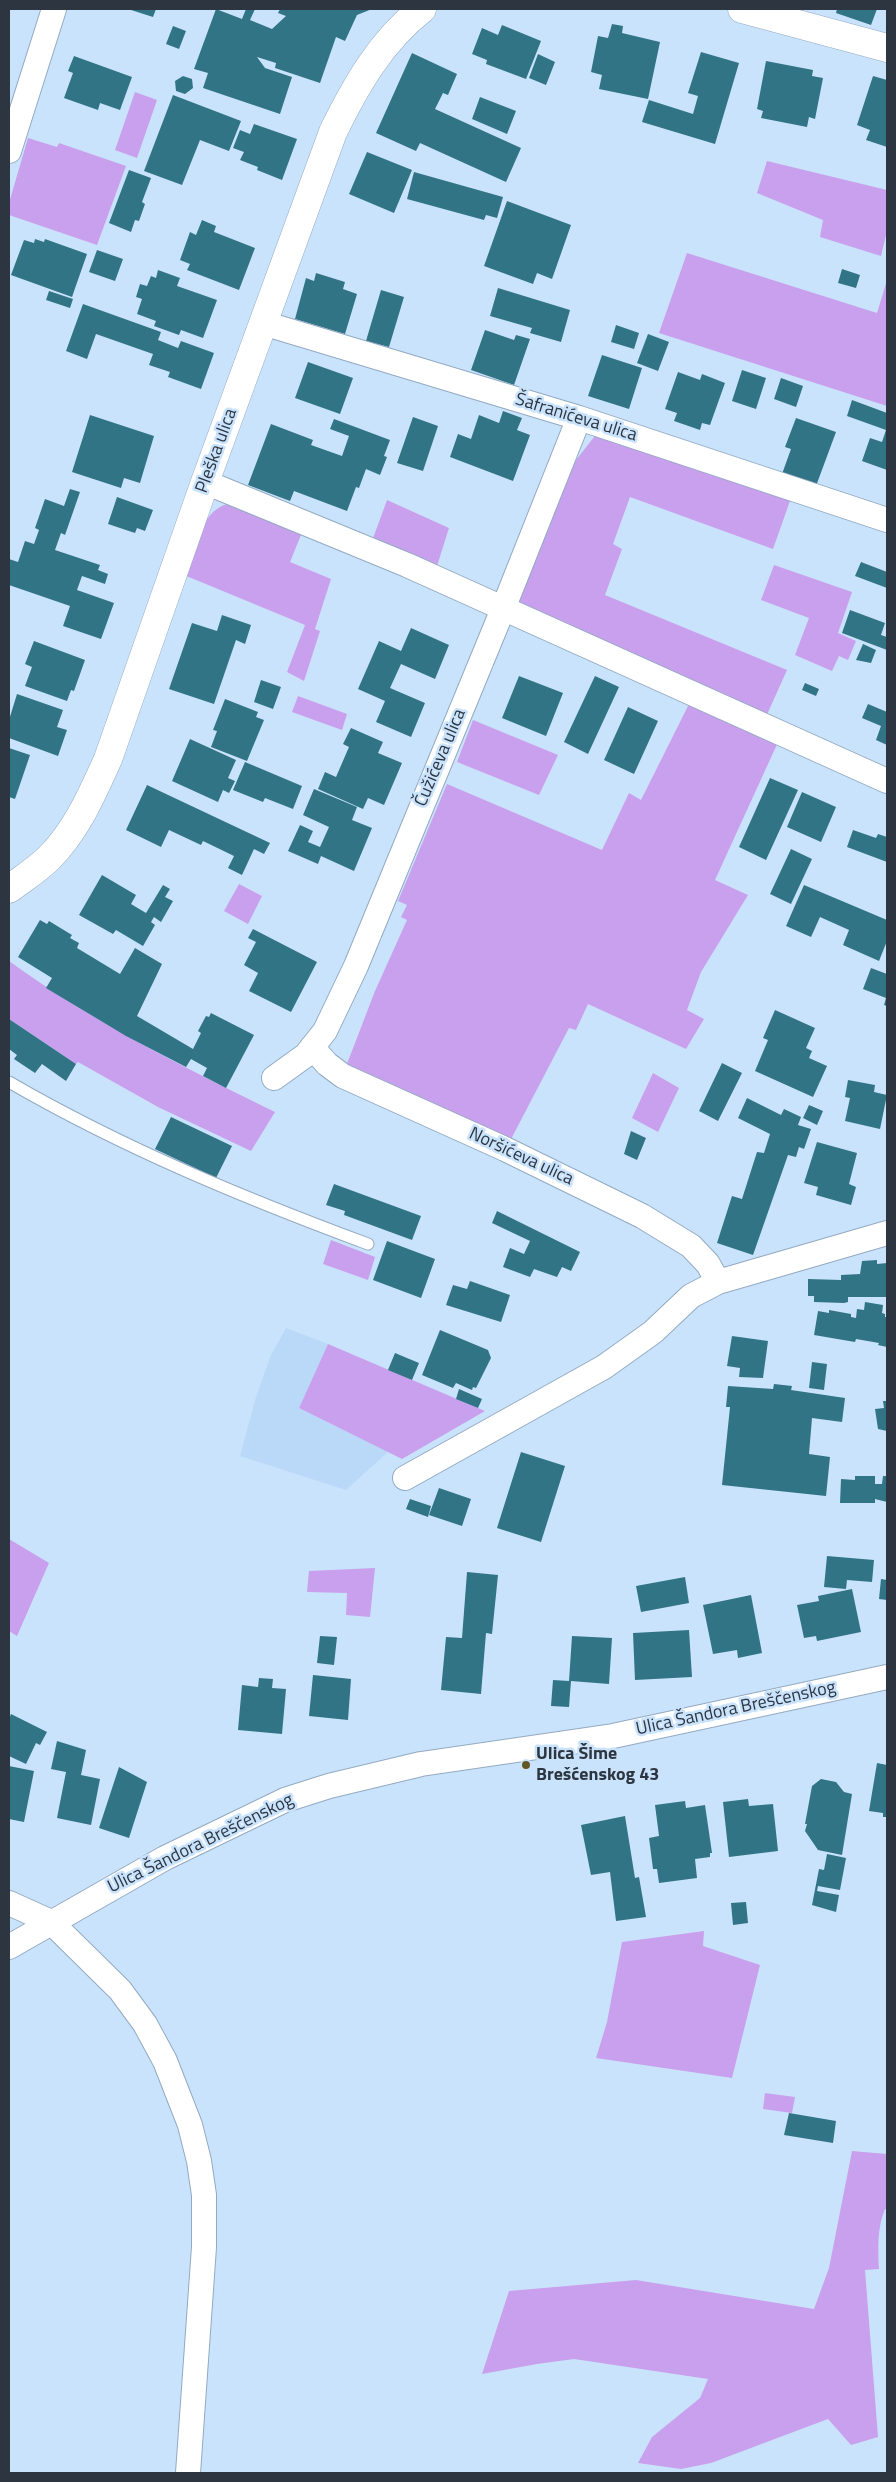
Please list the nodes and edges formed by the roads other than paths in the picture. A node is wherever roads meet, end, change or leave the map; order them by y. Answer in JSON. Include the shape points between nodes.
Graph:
{"nodes":[{"id":1,"x":54,"y":9,"type":"edge"},
{"id":2,"x":422,"y":9,"type":"edge"},
{"id":3,"x":742,"y":9,"type":"edge"},
{"id":4,"x":887,"y":48,"type":"edge"},
{"id":5,"x":9,"y":151,"type":"edge"},
{"id":6,"x":263,"y":323,"type":"junction"},
{"id":7,"x":579,"y":418,"type":"junction"},
{"id":8,"x":205,"y":482,"type":"junction"},
{"id":9,"x":887,"y":520,"type":"edge"},
{"id":10,"x":503,"y":609,"type":"junction"},
{"id":11,"x":887,"y":781,"type":"edge"},
{"id":12,"x":9,"y":889,"type":"edge"},
{"id":13,"x":312,"y":1047,"type":"junction"},
{"id":14,"x":274,"y":1078,"type":"dead end"},
{"id":15,"x":9,"y":1082,"type":"edge"},
{"id":16,"x":887,"y":1234,"type":"edge"},
{"id":17,"x":368,"y":1244,"type":"dead end"},
{"id":18,"x":718,"y":1282,"type":"junction"},
{"id":19,"x":405,"y":1478,"type":"dead end"},
{"id":20,"x":887,"y":1678,"type":"edge"},
{"id":21,"x":9,"y":1903,"type":"edge"},
{"id":22,"x":51,"y":1922,"type":"junction"},
{"id":23,"x":9,"y":1947,"type":"edge"},
{"id":24,"x":188,"y":2473,"type":"edge"}],
"edges":[{"from":1,"to":5,"type":"street"},
{"from":2,"to":6,"type":"street","name":"Pleška ulica","via":[[390,39],[350,96],[333,132]]},
{"from":3,"to":4,"type":"street"},
{"from":6,"to":7,"type":"street","name":"Šafranićeva ulica"},
{"from":6,"to":8,"type":"street","name":"Pleška ulica"},
{"from":7,"to":9,"type":"street","name":"Šafranićeva ulica"},
{"from":7,"to":10,"type":"street","name":"Čužićeva ulica"},
{"from":8,"to":10,"type":"street","via":[[407,565]]},
{"from":8,"to":12,"type":"street","name":"Pleška ulica","via":[[108,759],[93,792],[67,838],[48,859]]},
{"from":10,"to":11,"type":"street"},
{"from":10,"to":13,"type":"street","name":"Čužićeva ulica","via":[[356,966],[325,1031]]},
{"from":13,"to":14,"type":"street","name":"Čužićeva ulica"},
{"from":13,"to":18,"type":"street","name":"Noršićeva ulica","via":[[343,1076],[522,1157],[642,1216],[691,1246],[708,1264]]},
{"from":15,"to":17,"type":"lane","via":[[70,1116],[187,1173]]},
{"from":16,"to":18,"type":"street"},
{"from":18,"to":19,"type":"street","via":[[691,1296],[653,1332],[604,1367]]},
{"from":20,"to":22,"type":"street","name":"Ulica Šandora Breščenskog","via":[[613,1736],[421,1764],[330,1786],[285,1800],[231,1825]]},
{"from":21,"to":22,"type":"street"},
{"from":22,"to":23,"type":"street","name":"Ulica Šandora Breščenskog"},
{"from":22,"to":24,"type":"street","via":[[120,1990],[145,2024],[165,2061],[190,2125],[199,2161],[204,2195],[204,2246]]}]}
